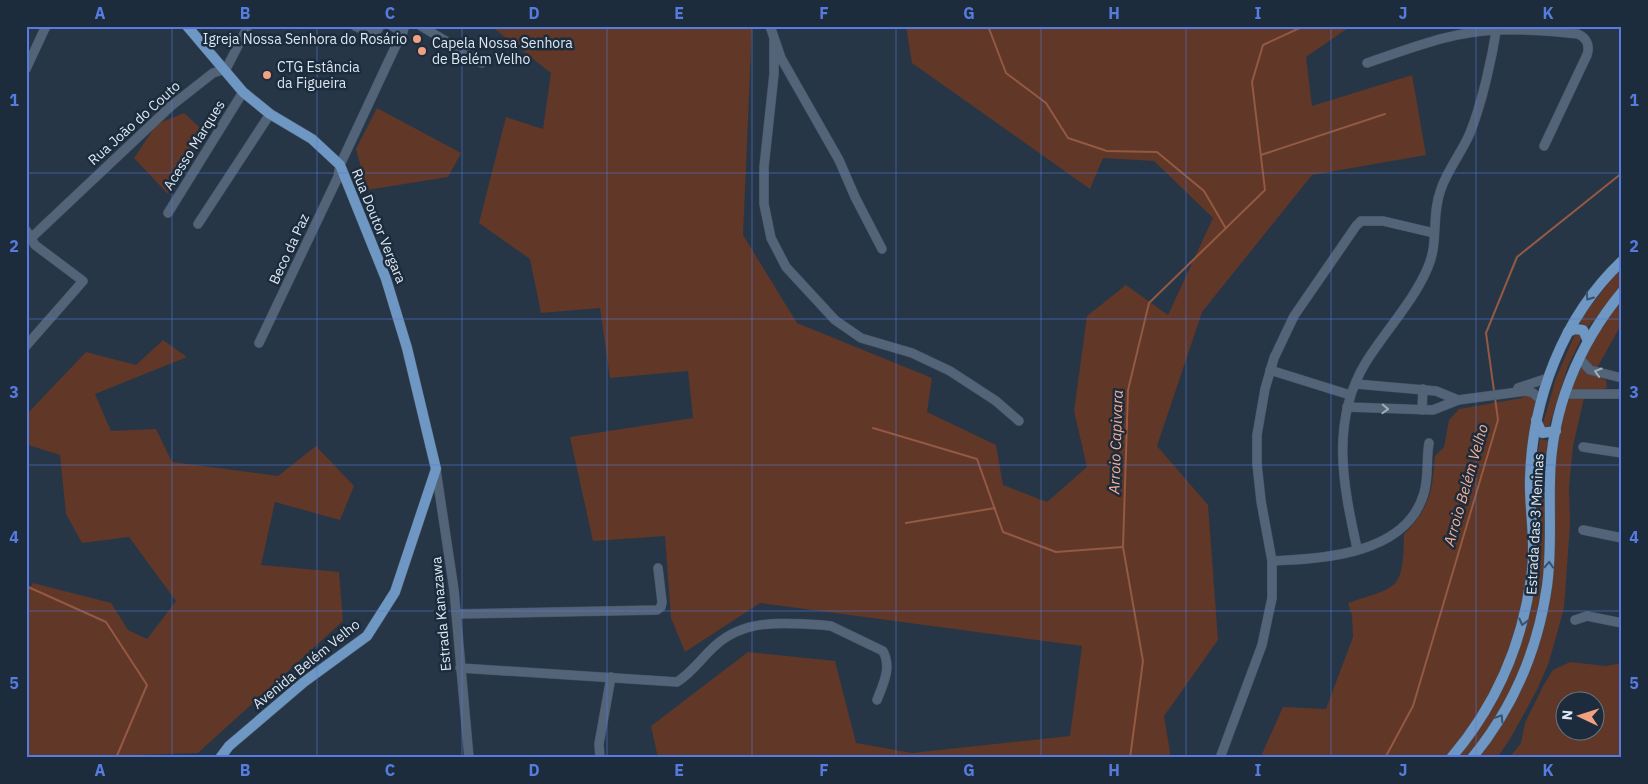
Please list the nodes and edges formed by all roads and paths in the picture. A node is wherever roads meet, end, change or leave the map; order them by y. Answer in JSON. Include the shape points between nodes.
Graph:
{"nodes":[{"id":1,"x":46,"y":26,"type":"edge"},
{"id":2,"x":188,"y":26,"type":"edge"},
{"id":3,"x":248,"y":26,"type":"edge"},
{"id":4,"x":355,"y":26,"type":"edge"},
{"id":5,"x":380,"y":26,"type":"edge"},
{"id":6,"x":392,"y":26,"type":"edge"},
{"id":7,"x":420,"y":26,"type":"edge"},
{"id":8,"x":770,"y":26,"type":"edge"},
{"id":9,"x":1496,"y":28,"type":"edge"},
{"id":10,"x":404,"y":29,"type":"edge"},
{"id":11,"x":774,"y":39,"type":"junction"},
{"id":12,"x":482,"y":63,"type":"dead end"},
{"id":13,"x":1367,"y":63,"type":"dead end"},
{"id":14,"x":26,"y":69,"type":"edge"},
{"id":15,"x":226,"y":69,"type":"junction"},
{"id":16,"x":243,"y":92,"type":"junction"},
{"id":17,"x":270,"y":114,"type":"junction"},
{"id":18,"x":1544,"y":146,"type":"dead end"},
{"id":19,"x":340,"y":165,"type":"junction"},
{"id":20,"x":168,"y":213,"type":"dead end"},
{"id":21,"x":198,"y":224,"type":"dead end"},
{"id":22,"x":26,"y":230,"type":"edge"},
{"id":23,"x":1434,"y":233,"type":"junction"},
{"id":24,"x":30,"y":239,"type":"junction"},
{"id":25,"x":882,"y":248,"type":"dead end"},
{"id":26,"x":1622,"y":261,"type":"edge"},
{"id":27,"x":1622,"y":292,"type":"edge"},
{"id":28,"x":1568,"y":332,"type":"junction"},
{"id":29,"x":1588,"y":340,"type":"junction"},
{"id":30,"x":259,"y":343,"type":"dead end"},
{"id":31,"x":26,"y":346,"type":"edge"},
{"id":32,"x":1579,"y":358,"type":"junction"},
{"id":33,"x":1270,"y":370,"type":"junction"},
{"id":34,"x":1618,"y":377,"type":"edge"},
{"id":35,"x":1548,"y":378,"type":"junction"},
{"id":36,"x":1356,"y":384,"type":"junction"},
{"id":37,"x":1423,"y":389,"type":"junction"},
{"id":38,"x":1511,"y":392,"type":"junction"},
{"id":39,"x":1565,"y":394,"type":"junction"},
{"id":40,"x":1617,"y":394,"type":"edge"},
{"id":41,"x":1350,"y":395,"type":"junction"},
{"id":42,"x":1458,"y":400,"type":"junction"},
{"id":43,"x":1541,"y":400,"type":"junction"},
{"id":44,"x":1347,"y":407,"type":"junction"},
{"id":45,"x":1422,"y":410,"type":"junction"},
{"id":46,"x":1536,"y":420,"type":"junction"},
{"id":47,"x":1019,"y":421,"type":"dead end"},
{"id":48,"x":1556,"y":431,"type":"junction"},
{"id":49,"x":1429,"y":443,"type":"dead end"},
{"id":50,"x":1583,"y":447,"type":"dead end"},
{"id":51,"x":1622,"y":453,"type":"edge"},
{"id":52,"x":436,"y":469,"type":"junction"},
{"id":53,"x":1583,"y":530,"type":"dead end"},
{"id":54,"x":1622,"y":538,"type":"edge"},
{"id":55,"x":1357,"y":548,"type":"junction"},
{"id":56,"x":1272,"y":561,"type":"junction"},
{"id":57,"x":658,"y":568,"type":"dead end"},
{"id":58,"x":456,"y":614,"type":"junction"},
{"id":59,"x":1575,"y":620,"type":"dead end"},
{"id":60,"x":1622,"y":623,"type":"edge"},
{"id":61,"x":460,"y":668,"type":"junction"},
{"id":62,"x":611,"y":677,"type":"junction"},
{"id":63,"x":877,"y":700,"type":"dead end"},
{"id":64,"x":220,"y":758,"type":"edge"},
{"id":65,"x":468,"y":758,"type":"edge"},
{"id":66,"x":600,"y":758,"type":"edge"},
{"id":67,"x":1220,"y":758,"type":"edge"},
{"id":68,"x":1451,"y":758,"type":"edge"},
{"id":69,"x":1472,"y":758,"type":"edge"}],
"edges":[{"from":1,"to":14,"type":"street"},
{"from":2,"to":15,"type":"main road","name":"Rua Doutor Vergara"},
{"from":3,"to":15,"type":"street"},
{"from":4,"to":5,"type":"street","via":[[374,35]]},
{"from":6,"to":10,"type":"street"},
{"from":7,"to":12,"type":"street"},
{"from":8,"to":11,"type":"street"},
{"from":9,"to":13,"type":"street","via":[[1429,42]]},
{"from":9,"to":18,"type":"street","via":[[1578,34],[1588,44],[1587,55]]},
{"from":9,"to":23,"type":"street","via":[[1470,133],[1441,188]]},
{"from":10,"to":19,"type":"street","name":"Beco da Paz"},
{"from":11,"to":25,"type":"street","via":[[781,58],[839,160]]},
{"from":11,"to":47,"type":"street","via":[[764,204],[771,238],[786,267],[835,320],[861,338],[912,352],[950,371],[996,401]]},
{"from":15,"to":16,"type":"main road","name":"Rua Doutor Vergara"},
{"from":15,"to":24,"type":"street","name":"Rua João do Couto","via":[[213,73],[171,106]]},
{"from":16,"to":17,"type":"main road","name":"Rua Doutor Vergara"},
{"from":16,"to":20,"type":"street","name":"Acesso Marques"},
{"from":17,"to":19,"type":"main road","name":"Rua Doutor Vergara","via":[[312,139]]},
{"from":17,"to":21,"type":"street"},
{"from":19,"to":30,"type":"street","name":"Beco da Paz","via":[[334,186]]},
{"from":19,"to":52,"type":"main road","name":"Rua Doutor Vergara","via":[[386,279],[407,348]]},
{"from":22,"to":24,"type":"street"},
{"from":23,"to":33,"type":"street","via":[[1383,221],[1361,221],[1294,316]]},
{"from":23,"to":36,"type":"street","via":[[1428,269],[1366,363]]},
{"from":24,"to":31,"type":"street","via":[[83,281]]},
{"from":26,"to":28,"type":"main road","name":"Estrada das 3 Meninas","one_way":true,"via":[[1593,292]]},
{"from":27,"to":29,"type":"main road","name":"Estrada das 3 Meninas"},
{"from":28,"to":29,"type":"main road","via":[[1584,330]]},
{"from":28,"to":35,"type":"main road","name":"Estrada das 3 Meninas"},
{"from":29,"to":32,"type":"main road","name":"Estrada das 3 Meninas"},
{"from":34,"to":32,"type":"street","one_way":true,"via":[[1590,370]]},
{"from":32,"to":39,"type":"main road","name":"Estrada das 3 Meninas"},
{"from":33,"to":41,"type":"street"},
{"from":33,"to":56,"type":"street","via":[[1259,421],[1257,464]]},
{"from":34,"to":40,"type":"street"},
{"from":35,"to":38,"type":"street"},
{"from":35,"to":43,"type":"main road","name":"Estrada das 3 Meninas"},
{"from":36,"to":37,"type":"street"},
{"from":36,"to":41,"type":"street"},
{"from":37,"to":42,"type":"street","via":[[1436,390]]},
{"from":37,"to":45,"type":"street"},
{"from":38,"to":42,"type":"street"},
{"from":38,"to":43,"type":"street","via":[[1533,393]]},
{"from":39,"to":40,"type":"street"},
{"from":39,"to":48,"type":"main road","name":"Estrada das 3 Meninas"},
{"from":41,"to":44,"type":"street"},
{"from":42,"to":45,"type":"street","via":[[1433,410]]},
{"from":43,"to":46,"type":"main road","name":"Estrada das 3 Meninas"},
{"from":44,"to":45,"type":"street","one_way":true},
{"from":44,"to":55,"type":"street","via":[[1342,438],[1342,471]]},
{"from":46,"to":48,"type":"main road","via":[[1542,432]]},
{"from":46,"to":68,"type":"main road","name":"Estrada das 3 Meninas","one_way":true,"via":[[1530,479],[1533,567],[1525,615],[1498,690],[1478,724]]},
{"from":69,"to":48,"type":"main road","name":"Estrada das 3 Meninas","one_way":true,"via":[[1511,700],[1537,637],[1549,567],[1550,479]]},
{"from":49,"to":55,"type":"street","via":[[1424,493],[1414,513],[1387,538]]},
{"from":50,"to":51,"type":"street"},
{"from":52,"to":58,"type":"street","name":"Estrada Kanazawa"},
{"from":52,"to":64,"type":"main road","name":"Avenida Belém Velho","via":[[395,592],[367,636],[304,682],[229,746]]},
{"from":53,"to":54,"type":"street"},
{"from":55,"to":56,"type":"street","via":[[1320,557]]},
{"from":56,"to":67,"type":"street","via":[[1272,598],[1266,634]]},
{"from":57,"to":58,"type":"street","via":[[662,602],[657,610]]},
{"from":58,"to":61,"type":"street","name":"Estrada Kanazawa"},
{"from":59,"to":60,"type":"street","via":[[1587,616]]},
{"from":61,"to":62,"type":"street"},
{"from":61,"to":65,"type":"street","name":"Estrada Kanazawa"},
{"from":62,"to":63,"type":"street","via":[[677,682],[689,674],[716,644],[744,629],[769,623],[822,625],[831,626],[883,651],[887,669]]},
{"from":62,"to":66,"type":"street"}]}
